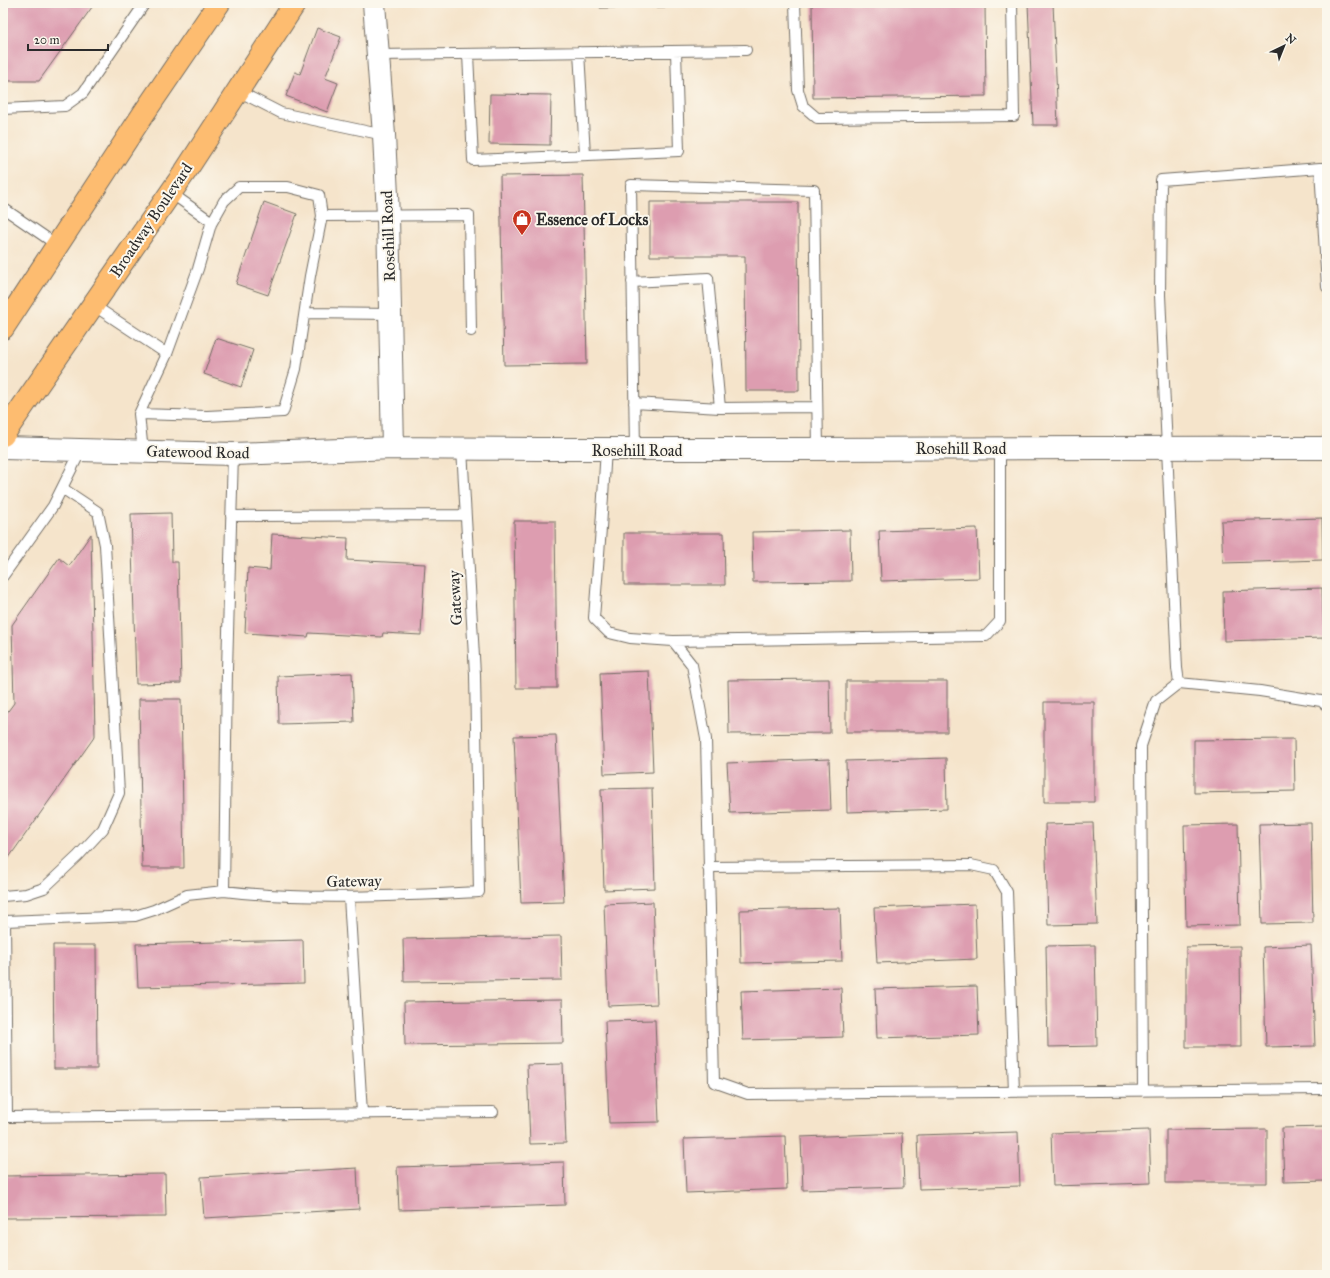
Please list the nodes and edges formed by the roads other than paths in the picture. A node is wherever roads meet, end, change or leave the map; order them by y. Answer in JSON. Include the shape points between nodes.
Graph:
{"nodes":[{"id":1,"x":145,"y":3,"type":"edge"},
{"id":2,"x":219,"y":3,"type":"edge"},
{"id":3,"x":295,"y":3,"type":"edge"},
{"id":4,"x":374,"y":3,"type":"edge"},
{"id":5,"x":795,"y":3,"type":"edge"},
{"id":6,"x":1012,"y":3,"type":"edge"},
{"id":7,"x":746,"y":50,"type":"dead end"},
{"id":8,"x":676,"y":51,"type":"junction"},
{"id":9,"x":580,"y":52,"type":"junction"},
{"id":10,"x":468,"y":54,"type":"junction"},
{"id":11,"x":378,"y":55,"type":"junction"},
{"id":12,"x":238,"y":91,"type":"junction"},
{"id":13,"x":3,"y":109,"type":"edge"},
{"id":14,"x":384,"y":135,"type":"junction"},
{"id":15,"x":585,"y":155,"type":"junction"},
{"id":16,"x":1323,"y":168,"type":"edge"},
{"id":17,"x":171,"y":193,"type":"junction"},
{"id":18,"x":3,"y":210,"type":"edge"},
{"id":19,"x":322,"y":216,"type":"junction"},
{"id":20,"x":388,"y":216,"type":"junction"},
{"id":21,"x":212,"y":222,"type":"junction"},
{"id":22,"x":57,"y":245,"type":"junction"},
{"id":23,"x":632,"y":282,"type":"junction"},
{"id":24,"x":1327,"y":287,"type":"edge"},
{"id":25,"x":93,"y":305,"type":"junction"},
{"id":26,"x":305,"y":313,"type":"junction"},
{"id":27,"x":391,"y":314,"type":"junction"},
{"id":28,"x":3,"y":328,"type":"edge"},
{"id":29,"x":471,"y":331,"type":"dead end"},
{"id":30,"x":167,"y":354,"type":"junction"},
{"id":31,"x":634,"y":403,"type":"junction"},
{"id":32,"x":818,"y":407,"type":"junction"},
{"id":33,"x":720,"y":408,"type":"junction"},
{"id":34,"x":139,"y":414,"type":"junction"},
{"id":35,"x":3,"y":435,"type":"edge"},
{"id":36,"x":1167,"y":447,"type":"junction"},
{"id":37,"x":3,"y":448,"type":"edge"},
{"id":38,"x":393,"y":448,"type":"junction"},
{"id":39,"x":1000,"y":448,"type":"junction"},
{"id":40,"x":1327,"y":448,"type":"edge"},
{"id":41,"x":462,"y":449,"type":"junction"},
{"id":42,"x":606,"y":449,"type":"junction"},
{"id":43,"x":635,"y":449,"type":"junction"},
{"id":44,"x":818,"y":449,"type":"junction"},
{"id":45,"x":81,"y":450,"type":"junction"},
{"id":46,"x":143,"y":452,"type":"junction"},
{"id":47,"x":232,"y":454,"type":"junction"},
{"id":48,"x":62,"y":488,"type":"junction"},
{"id":49,"x":465,"y":515,"type":"junction"},
{"id":50,"x":231,"y":516,"type":"junction"},
{"id":51,"x":3,"y":576,"type":"edge"},
{"id":52,"x":673,"y":641,"type":"junction"},
{"id":53,"x":1179,"y":683,"type":"junction"},
{"id":54,"x":1327,"y":706,"type":"edge"},
{"id":55,"x":708,"y":867,"type":"junction"},
{"id":56,"x":224,"y":891,"type":"junction"},
{"id":57,"x":3,"y":896,"type":"edge"},
{"id":58,"x":349,"y":897,"type":"junction"},
{"id":59,"x":1327,"y":1089,"type":"edge"},
{"id":60,"x":1143,"y":1091,"type":"junction"},
{"id":61,"x":1014,"y":1092,"type":"junction"},
{"id":62,"x":493,"y":1112,"type":"dead end"},
{"id":63,"x":362,"y":1113,"type":"junction"}],
"edges":[{"from":1,"to":13,"type":"lane","via":[[83,93],[65,106]]},
{"from":2,"to":22,"type":"main road"},
{"from":3,"to":12,"type":"main road","name":"Broadway Boulevard"},
{"from":4,"to":11,"type":"street","name":"Rosehill Road"},
{"from":5,"to":6,"type":"lane","via":[[798,90],[803,106],[817,118],[825,118],[1014,116]]},
{"from":7,"to":8,"type":"lane"},
{"from":8,"to":9,"type":"lane"},
{"from":8,"to":15,"type":"lane","via":[[679,151]]},
{"from":9,"to":10,"type":"lane"},
{"from":9,"to":15,"type":"lane"},
{"from":10,"to":11,"type":"lane"},
{"from":10,"to":15,"type":"lane","via":[[473,160]]},
{"from":11,"to":14,"type":"street","name":"Rosehill Road"},
{"from":12,"to":14,"type":"lane","via":[[281,113]]},
{"from":12,"to":17,"type":"main road","name":"Broadway Boulevard"},
{"from":14,"to":20,"type":"street","name":"Rosehill Road"},
{"from":16,"to":24,"type":"lane"},
{"from":16,"to":36,"type":"lane","via":[[1161,180],[1160,295]]},
{"from":17,"to":21,"type":"lane"},
{"from":17,"to":25,"type":"main road","name":"Broadway Boulevard"},
{"from":18,"to":22,"type":"lane"},
{"from":19,"to":20,"type":"lane"},
{"from":19,"to":21,"type":"lane","via":[[319,195],[288,187],[239,188],[224,201]]},
{"from":19,"to":26,"type":"lane"},
{"from":20,"to":27,"type":"street","name":"Rosehill Road"},
{"from":20,"to":29,"type":"lane","via":[[468,215]]},
{"from":21,"to":30,"type":"lane"},
{"from":22,"to":28,"type":"main road"},
{"from":23,"to":31,"type":"lane"},
{"from":23,"to":32,"type":"lane","via":[[631,185],[814,190]]},
{"from":23,"to":33,"type":"lane","via":[[708,278]]},
{"from":25,"to":30,"type":"lane"},
{"from":25,"to":35,"type":"main road","name":"Broadway Boulevard"},
{"from":26,"to":27,"type":"lane"},
{"from":26,"to":34,"type":"lane","via":[[296,369],[283,412],[207,416]]},
{"from":27,"to":38,"type":"street","name":"Rosehill Road"},
{"from":30,"to":34,"type":"lane"},
{"from":31,"to":33,"type":"lane"},
{"from":31,"to":43,"type":"lane"},
{"from":32,"to":33,"type":"lane"},
{"from":32,"to":44,"type":"lane"},
{"from":34,"to":46,"type":"lane"},
{"from":36,"to":39,"type":"street","name":"Rosehill Road"},
{"from":36,"to":40,"type":"street","name":"Rosehill Road"},
{"from":36,"to":53,"type":"lane"},
{"from":37,"to":45,"type":"street","name":"Gatewood Road"},
{"from":38,"to":41,"type":"street","name":"Rosehill Road"},
{"from":38,"to":47,"type":"street","name":"Gatewood Road"},
{"from":39,"to":44,"type":"street","name":"Rosehill Road"},
{"from":39,"to":52,"type":"lane","via":[[1000,621],[986,636]]},
{"from":41,"to":42,"type":"street","name":"Rosehill Road"},
{"from":41,"to":49,"type":"lane","name":"Gateway"},
{"from":42,"to":43,"type":"street","name":"Rosehill Road"},
{"from":42,"to":52,"type":"lane","via":[[594,618],[609,633],[630,638]]},
{"from":43,"to":44,"type":"street","name":"Rosehill Road"},
{"from":45,"to":46,"type":"street","name":"Gatewood Road"},
{"from":45,"to":48,"type":"lane"},
{"from":46,"to":47,"type":"street","name":"Gatewood Road"},
{"from":47,"to":50,"type":"lane"},
{"from":48,"to":51,"type":"lane","via":[[53,506]]},
{"from":48,"to":57,"type":"lane","via":[[98,512],[106,545],[119,793],[103,829],[44,888],[26,894]]},
{"from":49,"to":50,"type":"lane"},
{"from":49,"to":58,"type":"lane","name":"Gateway","via":[[475,674],[479,892]]},
{"from":50,"to":56,"type":"lane"},
{"from":52,"to":55,"type":"lane","via":[[692,664],[706,739]]},
{"from":53,"to":54,"type":"lane","via":[[1260,691],[1321,701]]},
{"from":53,"to":60,"type":"lane","via":[[1156,701],[1140,746]]},
{"from":55,"to":61,"type":"lane","via":[[971,865],[994,870],[1007,892]]},
{"from":55,"to":61,"type":"lane","via":[[714,1082],[748,1094]]},
{"from":56,"to":58,"type":"lane","name":"Gateway","via":[[256,895]]},
{"from":56,"to":63,"type":"lane","name":"Gateway","via":[[187,895],[135,916],[5,921],[7,1117]]},
{"from":58,"to":63,"type":"lane"},
{"from":59,"to":60,"type":"lane"},
{"from":60,"to":61,"type":"lane"},
{"from":62,"to":63,"type":"lane"}]}
